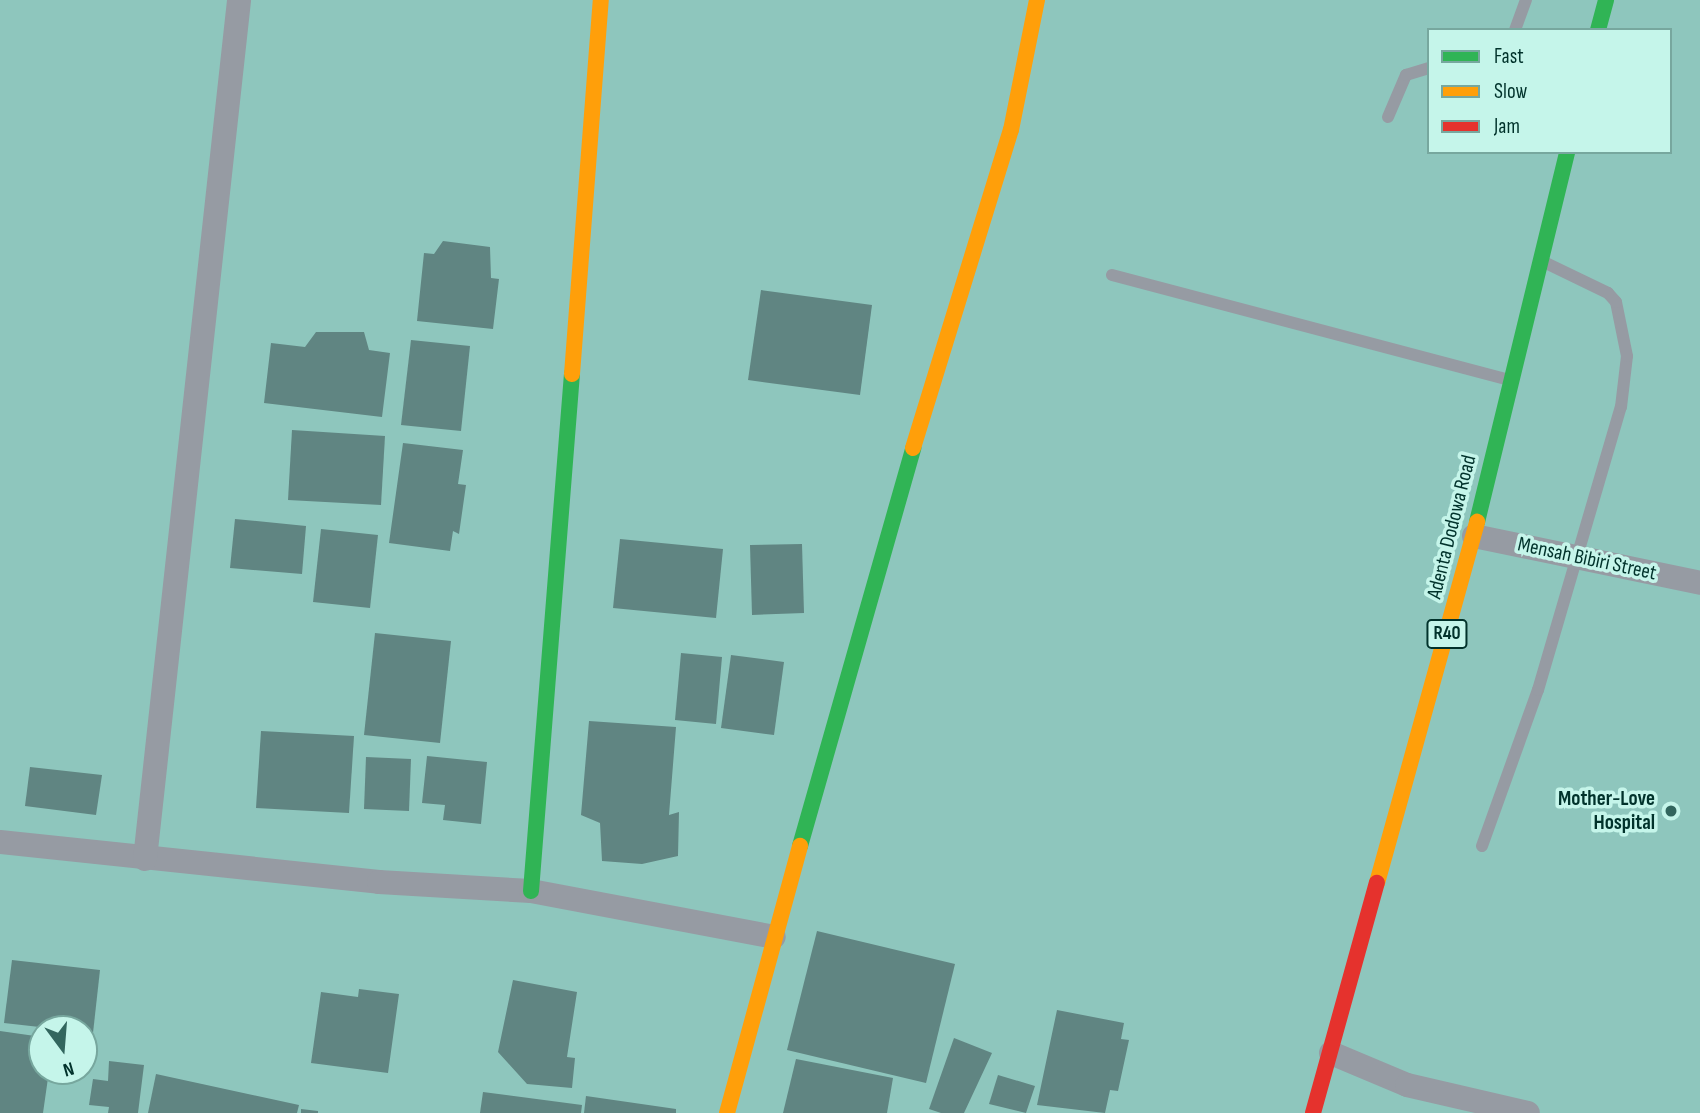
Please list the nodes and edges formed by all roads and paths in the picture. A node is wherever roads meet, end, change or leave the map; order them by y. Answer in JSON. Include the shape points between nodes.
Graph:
{"nodes":[{"id":1,"x":239,"y":0,"type":"edge"},
{"id":2,"x":601,"y":0,"type":"edge"},
{"id":3,"x":1037,"y":0,"type":"edge"},
{"id":4,"x":1526,"y":0,"type":"edge"},
{"id":5,"x":1606,"y":0,"type":"edge"},
{"id":6,"x":1516,"y":28,"type":"edge"},
{"id":7,"x":1599,"y":28,"type":"edge"},
{"id":8,"x":1427,"y":69,"type":"edge"},
{"id":9,"x":1388,"y":117,"type":"dead end"},
{"id":10,"x":1566,"y":154,"type":"edge"},
{"id":11,"x":1540,"y":260,"type":"junction"},
{"id":12,"x":1112,"y":275,"type":"dead end"},
{"id":13,"x":1509,"y":380,"type":"junction"},
{"id":14,"x":1474,"y":536,"type":"junction"},
{"id":15,"x":1575,"y":554,"type":"junction"},
{"id":16,"x":1700,"y":583,"type":"edge"},
{"id":17,"x":0,"y":842,"type":"edge"},
{"id":18,"x":1482,"y":846,"type":"dead end"},
{"id":19,"x":145,"y":859,"type":"junction"},
{"id":20,"x":531,"y":891,"type":"junction"},
{"id":21,"x":774,"y":937,"type":"junction"},
{"id":22,"x":1331,"y":1053,"type":"junction"},
{"id":23,"x":727,"y":1113,"type":"edge"},
{"id":24,"x":1313,"y":1113,"type":"edge"},
{"id":25,"x":1528,"y":1113,"type":"edge"}],
"edges":[{"from":1,"to":19,"type":"street"},
{"from":2,"to":20,"type":"street"},
{"from":3,"to":21,"type":"street","via":[[1011,130],[878,563]]},
{"from":4,"to":6,"type":"lane"},
{"from":5,"to":7,"type":"street"},
{"from":8,"to":9,"type":"lane","via":[[1406,75]]},
{"from":10,"to":11,"type":"street","name":"Adenta Dodowa Road","number":"R40"},
{"from":11,"to":13,"type":"street","name":"Adenta Dodowa Road","number":"R40"},
{"from":11,"to":15,"type":"lane","via":[[1608,293],[1616,302],[1627,356],[1621,407]]},
{"from":12,"to":13,"type":"lane"},
{"from":13,"to":14,"type":"street","name":"Adenta Dodowa Road","number":"R40"},
{"from":14,"to":15,"type":"street","name":"Mensah Bibiri Street"},
{"from":14,"to":22,"type":"street","name":"Adenta Dodowa Road","number":"R40"},
{"from":15,"to":16,"type":"street","name":"Mensah Bibiri Street"},
{"from":15,"to":18,"type":"lane","via":[[1538,690]]},
{"from":17,"to":19,"type":"street"},
{"from":19,"to":20,"type":"street","via":[[379,883]]},
{"from":20,"to":21,"type":"street"},
{"from":21,"to":23,"type":"street"},
{"from":22,"to":24,"type":"street","name":"Adenta Dodowa Road","number":"R40"},
{"from":22,"to":25,"type":"street","via":[[1407,1085]]}]}
